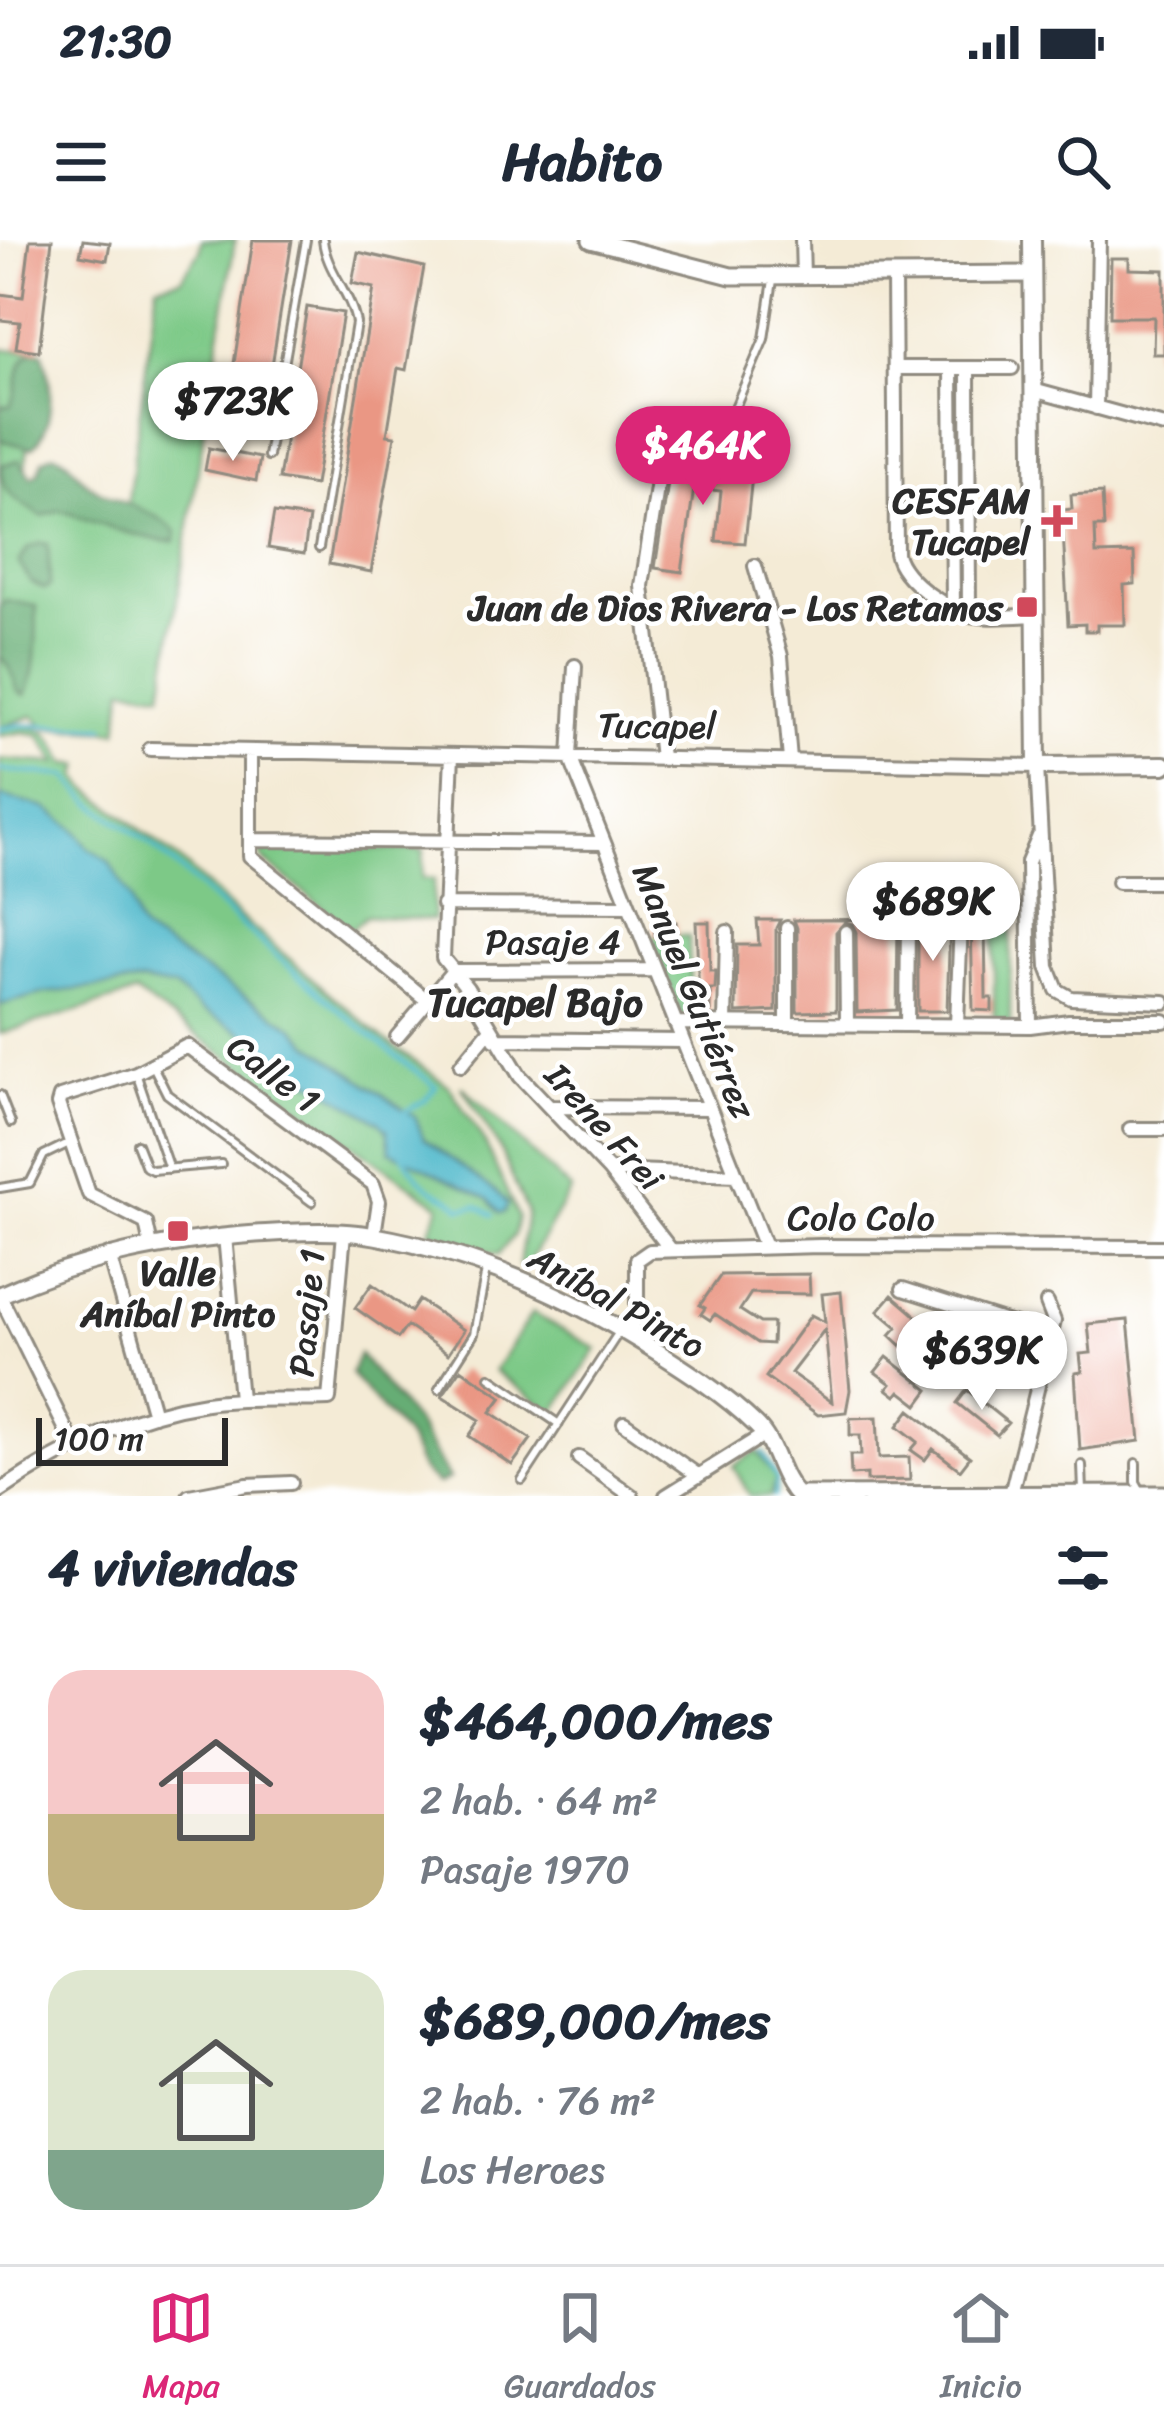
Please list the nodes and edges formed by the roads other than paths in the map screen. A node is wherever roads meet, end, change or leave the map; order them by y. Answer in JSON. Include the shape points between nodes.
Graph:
{"nodes":[{"id":1,"x":306,"y":240,"type":"edge"},
{"id":2,"x":323,"y":240,"type":"edge"},
{"id":3,"x":591,"y":240,"type":"edge"},
{"id":4,"x":802,"y":240,"type":"edge"},
{"id":5,"x":1032,"y":240,"type":"edge"},
{"id":6,"x":1099,"y":240,"type":"edge"},
{"id":7,"x":1032,"y":274,"type":"junction"},
{"id":8,"x":894,"y":275,"type":"junction"},
{"id":9,"x":803,"y":276,"type":"junction"},
{"id":10,"x":773,"y":277,"type":"junction"},
{"id":11,"x":895,"y":368,"type":"junction"},
{"id":12,"x":951,"y":368,"type":"junction"},
{"id":13,"x":968,"y":368,"type":"junction"},
{"id":14,"x":1012,"y":368,"type":"dead end"},
{"id":15,"x":1033,"y":390,"type":"junction"},
{"id":16,"x":1096,"y":408,"type":"junction"},
{"id":17,"x":1164,"y":426,"type":"edge"},
{"id":18,"x":716,"y":452,"type":"dead end"},
{"id":19,"x":268,"y":456,"type":"dead end"},
{"id":20,"x":660,"y":468,"type":"dead end"},
{"id":21,"x":319,"y":548,"type":"dead end"},
{"id":22,"x":755,"y":566,"type":"dead end"},
{"id":23,"x":953,"y":607,"type":"junction"},
{"id":24,"x":969,"y":615,"type":"junction"},
{"id":25,"x":1036,"y":616,"type":"junction"},
{"id":26,"x":575,"y":666,"type":"dead end"},
{"id":27,"x":150,"y":749,"type":"dead end"},
{"id":28,"x":250,"y":751,"type":"junction"},
{"id":29,"x":452,"y":755,"type":"junction"},
{"id":30,"x":570,"y":757,"type":"junction"},
{"id":31,"x":661,"y":758,"type":"junction"},
{"id":32,"x":790,"y":760,"type":"junction"},
{"id":33,"x":1164,"y":765,"type":"edge"},
{"id":34,"x":1036,"y":766,"type":"junction"},
{"id":35,"x":1040,"y":835,"type":"junction"},
{"id":36,"x":250,"y":840,"type":"junction"},
{"id":37,"x":446,"y":842,"type":"junction"},
{"id":38,"x":604,"y":843,"type":"junction"},
{"id":39,"x":1118,"y":882,"type":"dead end"},
{"id":40,"x":1164,"y":882,"type":"edge"},
{"id":41,"x":443,"y":905,"type":"junction"},
{"id":42,"x":629,"y":907,"type":"junction"},
{"id":43,"x":962,"y":919,"type":"dead end"},
{"id":44,"x":908,"y":922,"type":"dead end"},
{"id":45,"x":787,"y":928,"type":"dead end"},
{"id":46,"x":727,"y":932,"type":"dead end"},
{"id":47,"x":846,"y":932,"type":"dead end"},
{"id":48,"x":654,"y":970,"type":"junction"},
{"id":49,"x":453,"y":971,"type":"junction"},
{"id":50,"x":428,"y":1001,"type":"junction"},
{"id":51,"x":1164,"y":1002,"type":"edge"},
{"id":52,"x":1164,"y":1021,"type":"edge"},
{"id":53,"x":676,"y":1023,"type":"junction"},
{"id":54,"x":725,"y":1023,"type":"junction"},
{"id":55,"x":787,"y":1024,"type":"junction"},
{"id":56,"x":847,"y":1024,"type":"junction"},
{"id":57,"x":907,"y":1024,"type":"junction"},
{"id":58,"x":957,"y":1025,"type":"junction"},
{"id":59,"x":1030,"y":1026,"type":"junction"},
{"id":60,"x":493,"y":1034,"type":"junction"},
{"id":61,"x":398,"y":1037,"type":"dead end"},
{"id":62,"x":683,"y":1041,"type":"junction"},
{"id":63,"x":152,"y":1065,"type":"junction"},
{"id":64,"x":461,"y":1065,"type":"dead end"},
{"id":65,"x":136,"y":1072,"type":"junction"},
{"id":66,"x":0,"y":1095,"type":"edge"},
{"id":67,"x":553,"y":1107,"type":"junction"},
{"id":68,"x":709,"y":1108,"type":"junction"},
{"id":69,"x":11,"y":1124,"type":"dead end"},
{"id":70,"x":1130,"y":1129,"type":"dead end"},
{"id":71,"x":1164,"y":1130,"type":"edge"},
{"id":72,"x":71,"y":1142,"type":"junction"},
{"id":73,"x":137,"y":1144,"type":"dead end"},
{"id":74,"x":221,"y":1164,"type":"dead end"},
{"id":75,"x":169,"y":1169,"type":"junction"},
{"id":76,"x":609,"y":1170,"type":"junction"},
{"id":77,"x":736,"y":1174,"type":"junction"},
{"id":78,"x":0,"y":1188,"type":"edge"},
{"id":79,"x":312,"y":1202,"type":"dead end"},
{"id":80,"x":344,"y":1233,"type":"junction"},
{"id":81,"x":374,"y":1235,"type":"junction"},
{"id":82,"x":225,"y":1236,"type":"junction"},
{"id":83,"x":151,"y":1246,"type":"junction"},
{"id":84,"x":765,"y":1247,"type":"junction"},
{"id":85,"x":1164,"y":1247,"type":"edge"},
{"id":86,"x":671,"y":1250,"type":"junction"},
{"id":87,"x":109,"y":1255,"type":"junction"},
{"id":88,"x":487,"y":1267,"type":"junction"},
{"id":89,"x":903,"y":1289,"type":"dead end"},
{"id":90,"x":0,"y":1295,"type":"edge"},
{"id":91,"x":1047,"y":1303,"type":"dead end"},
{"id":92,"x":626,"y":1332,"type":"junction"},
{"id":93,"x":1050,"y":1336,"type":"junction"},
{"id":94,"x":490,"y":1377,"type":"dead end"},
{"id":95,"x":439,"y":1390,"type":"dead end"},
{"id":96,"x":240,"y":1399,"type":"junction"},
{"id":97,"x":154,"y":1415,"type":"junction"},
{"id":98,"x":624,"y":1423,"type":"dead end"},
{"id":99,"x":560,"y":1424,"type":"junction"},
{"id":100,"x":765,"y":1434,"type":"junction"},
{"id":101,"x":74,"y":1446,"type":"junction"},
{"id":102,"x":579,"y":1459,"type":"dead end"},
{"id":103,"x":1136,"y":1462,"type":"dead end"},
{"id":104,"x":1082,"y":1466,"type":"dead end"},
{"id":105,"x":696,"y":1474,"type":"junction"},
{"id":106,"x":522,"y":1480,"type":"dead end"},
{"id":107,"x":291,"y":1483,"type":"dead end"},
{"id":108,"x":2,"y":1490,"type":"edge"},
{"id":109,"x":1164,"y":1493,"type":"edge"},
{"id":110,"x":1143,"y":1494,"type":"edge"},
{"id":111,"x":890,"y":1495,"type":"edge"},
{"id":112,"x":1003,"y":1495,"type":"edge"},
{"id":113,"x":1084,"y":1495,"type":"edge"},
{"id":114,"x":189,"y":1496,"type":"edge"},
{"id":115,"x":632,"y":1496,"type":"edge"},
{"id":116,"x":666,"y":1496,"type":"edge"},
{"id":117,"x":796,"y":1496,"type":"edge"}],
"edges":[{"from":1,"to":19,"type":"lane"},
{"from":2,"to":21,"type":"lane","via":[[356,323]]},
{"from":3,"to":10,"type":"street","via":[[698,270]]},
{"from":4,"to":9,"type":"street"},
{"from":5,"to":7,"type":"main road"},
{"from":6,"to":16,"type":"street"},
{"from":7,"to":8,"type":"street"},
{"from":7,"to":15,"type":"main road"},
{"from":8,"to":9,"type":"street"},
{"from":8,"to":11,"type":"street"},
{"from":9,"to":10,"type":"street"},
{"from":10,"to":18,"type":"lane","via":[[764,339]]},
{"from":11,"to":12,"type":"street"},
{"from":11,"to":23,"type":"street","via":[[897,561],[907,578]]},
{"from":12,"to":13,"type":"street"},
{"from":12,"to":23,"type":"street"},
{"from":13,"to":14,"type":"street"},
{"from":13,"to":24,"type":"street"},
{"from":15,"to":16,"type":"street"},
{"from":15,"to":25,"type":"main road"},
{"from":16,"to":17,"type":"street"},
{"from":20,"to":31,"type":"street","via":[[642,586]]},
{"from":22,"to":32,"type":"street","via":[[781,656]]},
{"from":23,"to":24,"type":"street"},
{"from":24,"to":25,"type":"street"},
{"from":25,"to":34,"type":"main road"},
{"from":26,"to":30,"type":"street"},
{"from":27,"to":28,"type":"street","name":"Tucapel"},
{"from":28,"to":29,"type":"street","name":"Tucapel"},
{"from":28,"to":36,"type":"street"},
{"from":29,"to":30,"type":"street","name":"Tucapel"},
{"from":29,"to":37,"type":"street","name":"Irene Frei"},
{"from":30,"to":31,"type":"street","name":"Tucapel"},
{"from":30,"to":38,"type":"street","name":"Manuel Gutiérrez"},
{"from":31,"to":32,"type":"street","name":"Tucapel"},
{"from":32,"to":34,"type":"street","name":"Tucapel"},
{"from":33,"to":34,"type":"main road","name":"Tucapel"},
{"from":34,"to":35,"type":"street"},
{"from":35,"to":51,"type":"street","via":[[1049,974],[1057,990],[1078,999]]},
{"from":35,"to":59,"type":"street","via":[[1028,862]]},
{"from":36,"to":37,"type":"street"},
{"from":36,"to":50,"type":"street","via":[[250,856]]},
{"from":37,"to":38,"type":"street"},
{"from":37,"to":41,"type":"street","name":"Irene Frei"},
{"from":38,"to":42,"type":"street","name":"Manuel Gutiérrez"},
{"from":39,"to":40,"type":"street"},
{"from":41,"to":42,"type":"street"},
{"from":41,"to":49,"type":"street","name":"Irene Frei","via":[[442,954]]},
{"from":42,"to":48,"type":"street","name":"Manuel Gutiérrez"},
{"from":43,"to":58,"type":"street"},
{"from":44,"to":57,"type":"street"},
{"from":45,"to":55,"type":"street"},
{"from":46,"to":54,"type":"street"},
{"from":47,"to":56,"type":"street"},
{"from":48,"to":49,"type":"street","name":"Pasaje 4"},
{"from":48,"to":53,"type":"street","name":"Manuel Gutiérrez"},
{"from":49,"to":50,"type":"street"},
{"from":49,"to":60,"type":"street","name":"Irene Frei"},
{"from":50,"to":61,"type":"street"},
{"from":52,"to":59,"type":"street"},
{"from":53,"to":54,"type":"street"},
{"from":53,"to":62,"type":"street","name":"Manuel Gutiérrez"},
{"from":54,"to":55,"type":"street"},
{"from":55,"to":56,"type":"street"},
{"from":56,"to":57,"type":"street"},
{"from":57,"to":58,"type":"street"},
{"from":58,"to":59,"type":"street"},
{"from":60,"to":62,"type":"street"},
{"from":60,"to":64,"type":"street"},
{"from":60,"to":67,"type":"street","name":"Irene Frei"},
{"from":62,"to":68,"type":"street","name":"Manuel Gutiérrez"},
{"from":63,"to":65,"type":"street","name":"Calle 1"},
{"from":63,"to":79,"type":"lane","via":[[167,1094]]},
{"from":63,"to":81,"type":"street","name":"Calle 1","via":[[190,1047],[373,1184]]},
{"from":65,"to":72,"type":"street","name":"Calle 1","via":[[60,1097]]},
{"from":65,"to":75,"type":"lane"},
{"from":66,"to":69,"type":"lane"},
{"from":67,"to":68,"type":"street"},
{"from":67,"to":76,"type":"street","name":"Irene Frei"},
{"from":68,"to":77,"type":"street","name":"Manuel Gutiérrez"},
{"from":70,"to":71,"type":"street"},
{"from":72,"to":78,"type":"lane","via":[[44,1155],[30,1183]]},
{"from":72,"to":83,"type":"street","name":"Calle 1","via":[[93,1198],[146,1223]]},
{"from":73,"to":75,"type":"lane","via":[[146,1167]]},
{"from":74,"to":75,"type":"lane"},
{"from":76,"to":77,"type":"street"},
{"from":76,"to":86,"type":"street","name":"Irene Frei"},
{"from":77,"to":84,"type":"street","name":"Manuel Gutiérrez"},
{"from":80,"to":81,"type":"street","name":"Aníbal Pinto"},
{"from":80,"to":82,"type":"street","name":"Aníbal Pinto"},
{"from":80,"to":96,"type":"street","name":"Pasaje 1","via":[[328,1399]]},
{"from":81,"to":88,"type":"street","name":"Aníbal Pinto"},
{"from":82,"to":83,"type":"street","name":"Aníbal Pinto"},
{"from":82,"to":96,"type":"street"},
{"from":83,"to":87,"type":"street","name":"Aníbal Pinto"},
{"from":84,"to":85,"type":"street","name":"Colo Colo"},
{"from":84,"to":86,"type":"street","name":"Colo Colo"},
{"from":86,"to":92,"type":"street","via":[[637,1260],[637,1310]]},
{"from":87,"to":90,"type":"street","name":"Aníbal Pinto"},
{"from":87,"to":97,"type":"street"},
{"from":88,"to":92,"type":"street","name":"Aníbal Pinto"},
{"from":88,"to":95,"type":"lane","via":[[474,1334]]},
{"from":89,"to":93,"type":"street"},
{"from":90,"to":101,"type":"street"},
{"from":91,"to":93,"type":"street"},
{"from":92,"to":99,"type":"lane"},
{"from":92,"to":100,"type":"street","name":"Aníbal Pinto"},
{"from":93,"to":112,"type":"street"},
{"from":94,"to":99,"type":"lane"},
{"from":96,"to":97,"type":"street"},
{"from":97,"to":101,"type":"street"},
{"from":98,"to":105,"type":"street"},
{"from":99,"to":106,"type":"lane"},
{"from":100,"to":105,"type":"street"},
{"from":100,"to":117,"type":"street","name":"Aníbal Pinto"},
{"from":101,"to":108,"type":"street"},
{"from":102,"to":115,"type":"street"},
{"from":103,"to":110,"type":"lane"},
{"from":104,"to":113,"type":"lane"},
{"from":105,"to":116,"type":"street"},
{"from":107,"to":114,"type":"street"},
{"from":109,"to":110,"type":"street","name":"Aníbal Pinto"},
{"from":110,"to":113,"type":"street","name":"Aníbal Pinto"},
{"from":111,"to":112,"type":"street","name":"Aníbal Pinto"},
{"from":111,"to":117,"type":"street","name":"Aníbal Pinto"},
{"from":112,"to":113,"type":"street","name":"Aníbal Pinto"}]}
